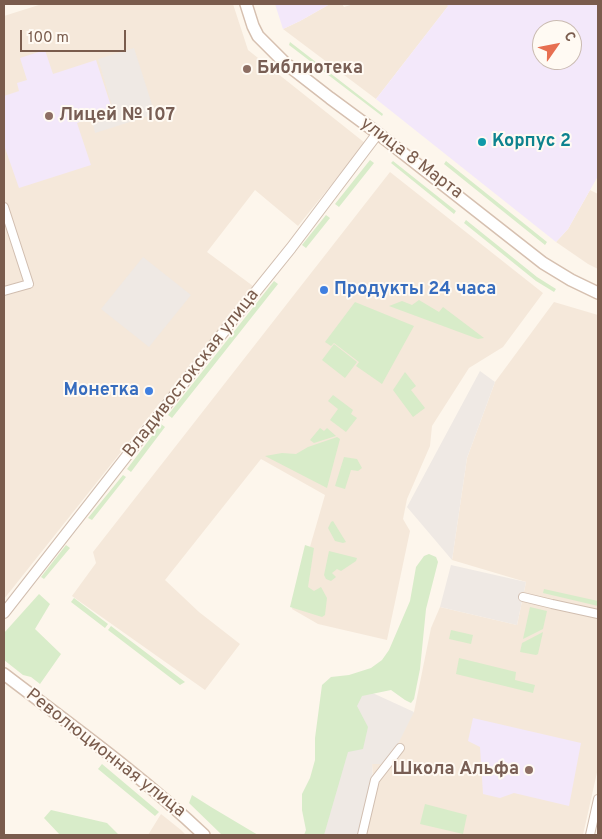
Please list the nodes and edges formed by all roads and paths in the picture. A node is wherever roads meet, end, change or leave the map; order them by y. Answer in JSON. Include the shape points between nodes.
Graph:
{"nodes":[{"id":1,"x":246,"y":4,"type":"edge"},
{"id":2,"x":378,"y":133,"type":"junction"},
{"id":3,"x":4,"y":207,"type":"edge"},
{"id":4,"x":4,"y":291,"type":"edge"},
{"id":5,"x":598,"y":293,"type":"edge"},
{"id":6,"x":523,"y":597,"type":"dead end"},
{"id":7,"x":4,"y":613,"type":"edge"},
{"id":8,"x":598,"y":614,"type":"edge"},
{"id":9,"x":4,"y":674,"type":"edge"},
{"id":10,"x":400,"y":748,"type":"dead end"},
{"id":11,"x":598,"y":799,"type":"edge"},
{"id":12,"x":596,"y":813,"type":"edge"},
{"id":13,"x":204,"y":835,"type":"edge"},
{"id":14,"x":362,"y":835,"type":"edge"},
{"id":15,"x":590,"y":835,"type":"edge"}],
"edges":[{"from":1,"to":2,"type":"main road","name":"улица 8 Марта","via":[[258,36],[278,56]]},
{"from":2,"to":5,"type":"main road","name":"улица 8 Марта","via":[[543,263]]},
{"from":2,"to":7,"type":"street","name":"Владивостокская улица"},
{"from":3,"to":4,"type":"street","via":[[28,284]]},
{"from":6,"to":8,"type":"street"},
{"from":9,"to":13,"type":"main road","name":"Революционная улица","via":[[111,755]]},
{"from":10,"to":14,"type":"street","via":[[375,780]]},
{"from":11,"to":12,"type":"street"},
{"from":12,"to":15,"type":"street"}]}
